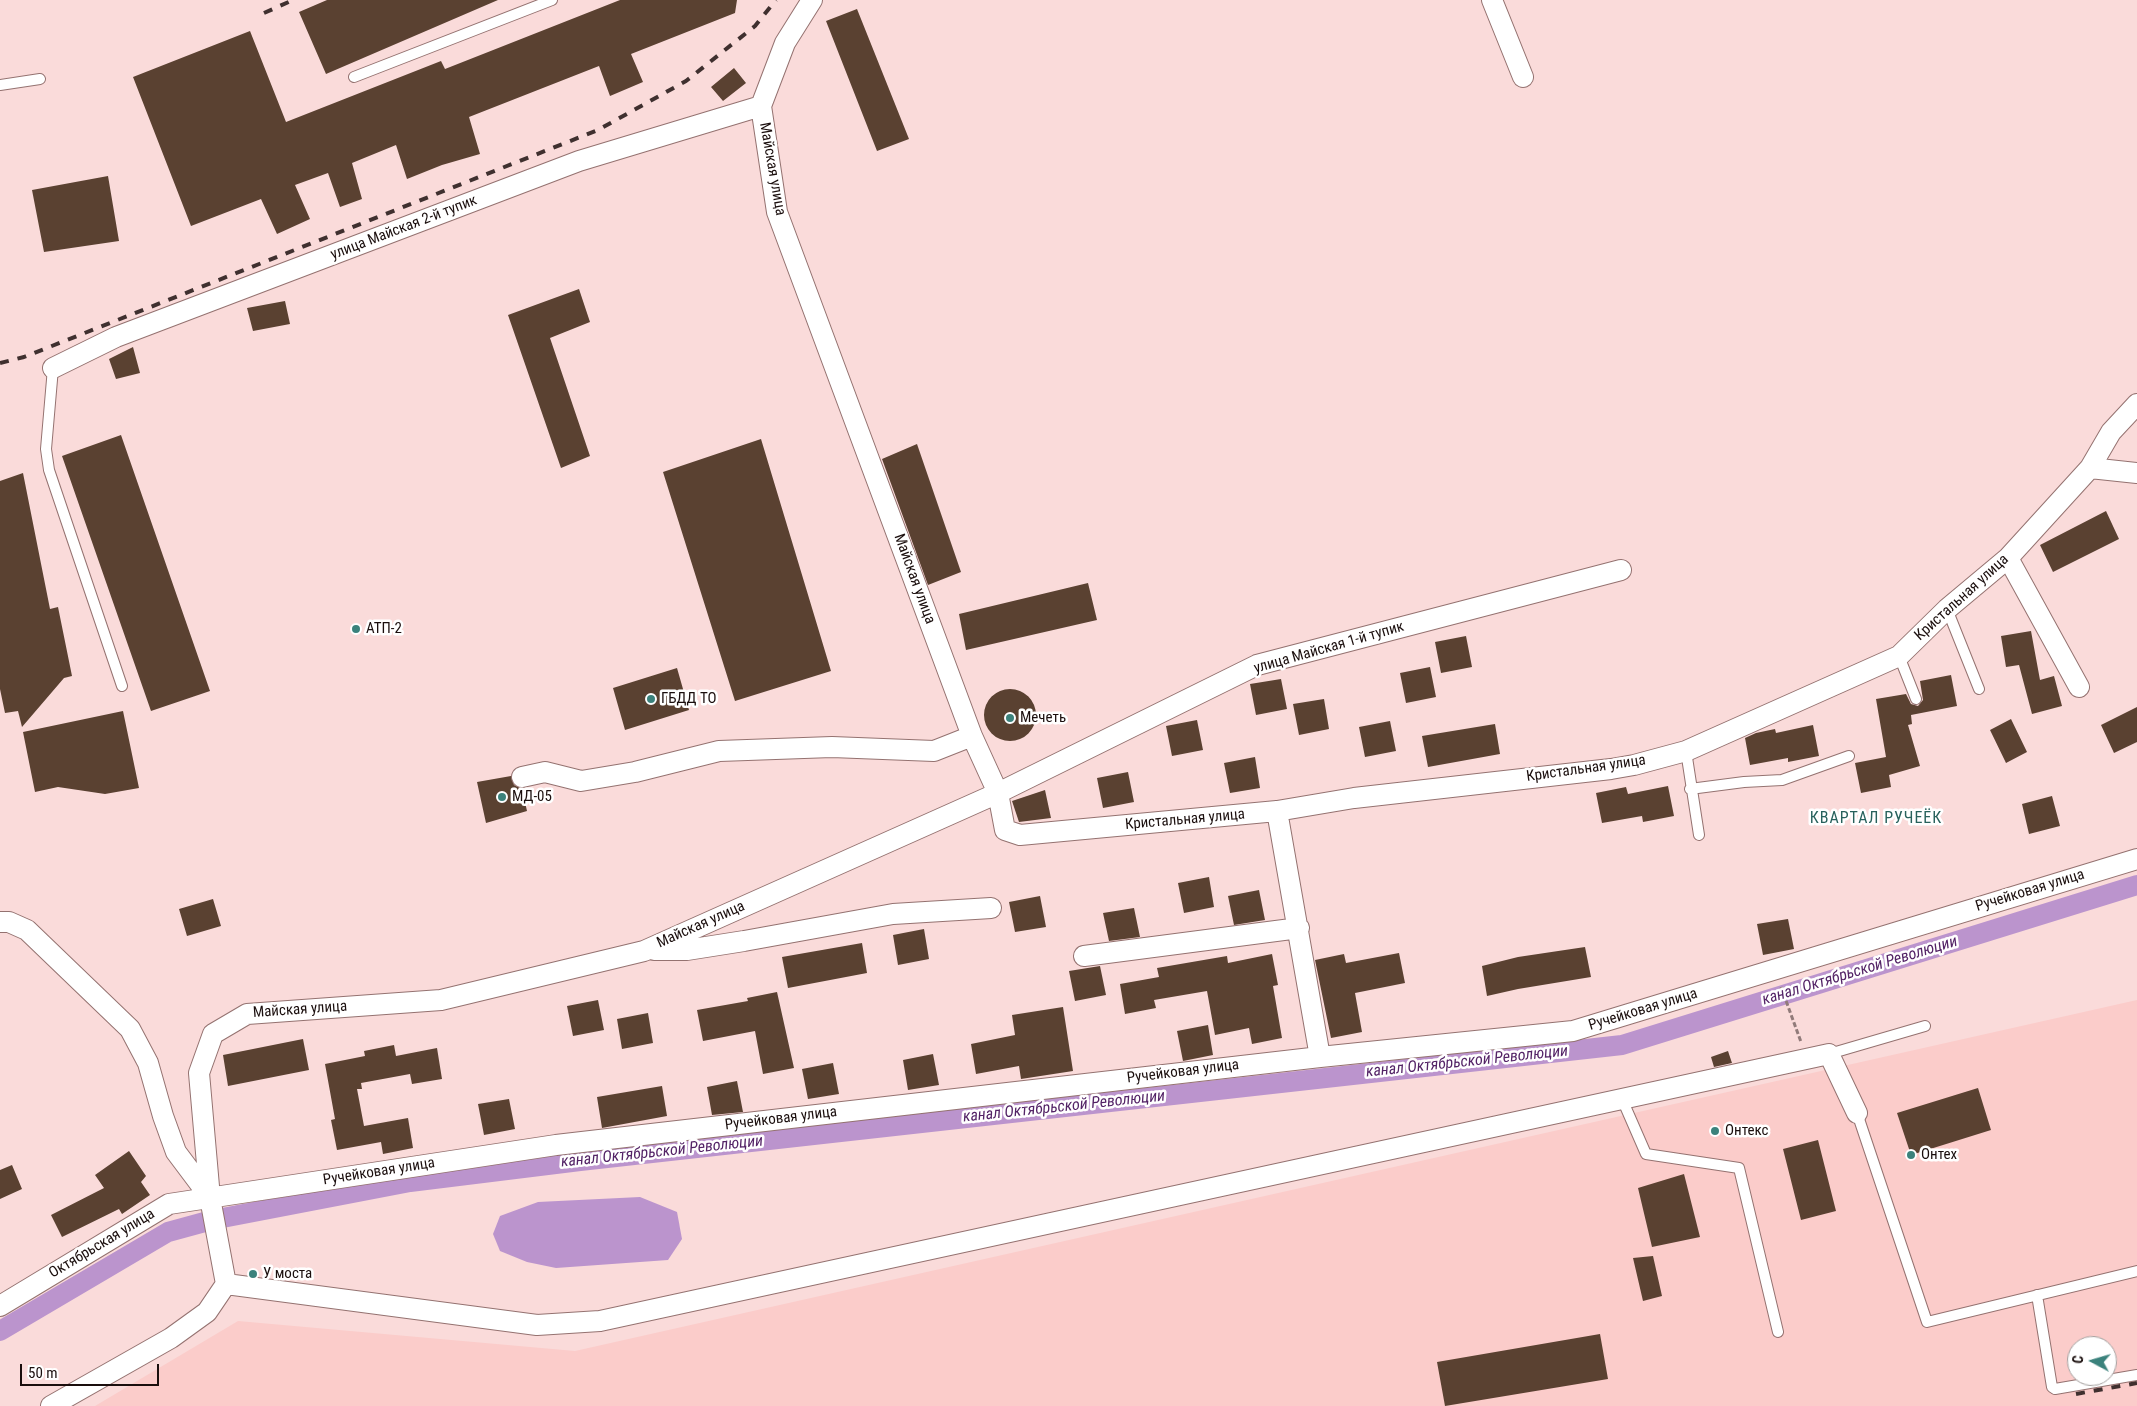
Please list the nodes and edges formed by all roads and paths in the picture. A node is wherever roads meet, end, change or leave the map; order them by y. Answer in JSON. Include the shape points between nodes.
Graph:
{"nodes":[{"id":1,"x":552,"y":0,"type":"edge"},
{"id":2,"x":812,"y":0,"type":"edge"},
{"id":3,"x":1492,"y":0,"type":"edge"},
{"id":4,"x":354,"y":77,"type":"dead end"},
{"id":5,"x":1523,"y":77,"type":"dead end"},
{"id":6,"x":40,"y":79,"type":"dead end"},
{"id":7,"x":0,"y":85,"type":"edge"},
{"id":8,"x":761,"y":106,"type":"junction"},
{"id":9,"x":53,"y":368,"type":"joint"},
{"id":10,"x":2137,"y":404,"type":"edge"},
{"id":11,"x":2090,"y":468,"type":"junction"},
{"id":12,"x":2137,"y":474,"type":"edge"},
{"id":13,"x":2008,"y":558,"type":"junction"},
{"id":14,"x":1621,"y":570,"type":"dead end"},
{"id":15,"x":1947,"y":609,"type":"junction"},
{"id":16,"x":1899,"y":656,"type":"junction"},
{"id":17,"x":122,"y":686,"type":"dead end"},
{"id":18,"x":2079,"y":687,"type":"dead end"},
{"id":19,"x":1979,"y":689,"type":"dead end"},
{"id":20,"x":1916,"y":699,"type":"dead end"},
{"id":21,"x":972,"y":736,"type":"junction"},
{"id":22,"x":1686,"y":751,"type":"junction"},
{"id":23,"x":1849,"y":756,"type":"dead end"},
{"id":24,"x":522,"y":777,"type":"dead end"},
{"id":25,"x":1690,"y":789,"type":"junction"},
{"id":26,"x":998,"y":793,"type":"junction"},
{"id":27,"x":1277,"y":811,"type":"junction"},
{"id":28,"x":1699,"y":835,"type":"dead end"},
{"id":29,"x":2137,"y":859,"type":"edge"},
{"id":30,"x":992,"y":908,"type":"dead end"},
{"id":31,"x":0,"y":922,"type":"edge"},
{"id":32,"x":1299,"y":928,"type":"junction"},
{"id":33,"x":644,"y":950,"type":"junction"},
{"id":34,"x":1084,"y":956,"type":"dead end"},
{"id":35,"x":1781,"y":988,"type":"dead end"},
{"id":36,"x":1925,"y":1026,"type":"dead end"},
{"id":37,"x":1829,"y":1054,"type":"junction"},
{"id":38,"x":1320,"y":1056,"type":"junction"},
{"id":39,"x":1808,"y":1059,"type":"junction"},
{"id":40,"x":1622,"y":1099,"type":"junction"},
{"id":41,"x":1858,"y":1113,"type":"joint"},
{"id":42,"x":210,"y":1198,"type":"junction"},
{"id":43,"x":2137,"y":1271,"type":"edge"},
{"id":44,"x":226,"y":1284,"type":"junction"},
{"id":45,"x":2037,"y":1295,"type":"junction"},
{"id":46,"x":0,"y":1306,"type":"edge"},
{"id":47,"x":1778,"y":1332,"type":"dead end"},
{"id":48,"x":2137,"y":1375,"type":"edge"},
{"id":49,"x":51,"y":1406,"type":"edge"}],
"edges":[{"from":1,"to":4,"type":"lane"},
{"from":2,"to":8,"type":"street","name":"Майская улица","via":[[785,43]]},
{"from":3,"to":5,"type":"street"},
{"from":6,"to":7,"type":"lane"},
{"from":8,"to":9,"type":"street","name":"улица Майская 2-й тупик","via":[[579,161],[116,337]]},
{"from":8,"to":21,"type":"street","name":"Майская улица","via":[[777,212]]},
{"from":9,"to":17,"type":"lane","via":[[46,449],[48,470]]},
{"from":10,"to":11,"type":"street","name":"Кристальная улица","via":[[2111,432]]},
{"from":11,"to":12,"type":"street"},
{"from":11,"to":13,"type":"street","name":"Кристальная улица"},
{"from":13,"to":15,"type":"street","name":"Кристальная улица"},
{"from":13,"to":18,"type":"street"},
{"from":14,"to":26,"type":"street","name":"улица Майская 1-й тупик","via":[[1257,665]]},
{"from":15,"to":16,"type":"street","name":"Кристальная улица"},
{"from":15,"to":19,"type":"lane"},
{"from":16,"to":20,"type":"lane"},
{"from":16,"to":22,"type":"street","name":"Кристальная улица"},
{"from":21,"to":24,"type":"street","via":[[934,752],[832,747],[719,751],[635,772],[582,781],[544,772]]},
{"from":21,"to":26,"type":"street","name":"Майская улица"},
{"from":22,"to":25,"type":"lane"},
{"from":22,"to":27,"type":"street","name":"Кристальная улица","via":[[1611,769],[1354,798]]},
{"from":23,"to":25,"type":"lane","via":[[1782,780]]},
{"from":25,"to":28,"type":"lane"},
{"from":26,"to":27,"type":"street","name":"Кристальная улица","via":[[1005,830],[1020,835]]},
{"from":26,"to":33,"type":"street","name":"Майская улица"},
{"from":27,"to":32,"type":"street"},
{"from":29,"to":38,"type":"street","name":"Ручейковая улица","via":[[1574,1031]]},
{"from":30,"to":33,"type":"street","name":"Майская улица","via":[[893,914],[687,950]]},
{"from":31,"to":42,"type":"street","via":[[10,922],[26,930],[130,1029],[148,1063],[176,1152]]},
{"from":32,"to":34,"type":"street"},
{"from":32,"to":38,"type":"street"},
{"from":33,"to":42,"type":"street","name":"Майская улица","via":[[441,1000],[247,1014],[213,1034],[199,1073]]},
{"from":35,"to":39,"type":"path"},
{"from":36,"to":37,"type":"lane"},
{"from":37,"to":39,"type":"street"},
{"from":37,"to":41,"type":"street"},
{"from":38,"to":42,"type":"street","name":"Ручейковая улица","via":[[556,1145]]},
{"from":39,"to":40,"type":"street"},
{"from":40,"to":44,"type":"street","via":[[600,1321],[537,1325]]},
{"from":40,"to":47,"type":"lane","via":[[1646,1154],[1739,1168]]},
{"from":41,"to":45,"type":"lane","via":[[1927,1322]]},
{"from":42,"to":44,"type":"street","name":"Майская улица"},
{"from":42,"to":46,"type":"street","name":"Октябрьская улица","via":[[169,1204]]},
{"from":43,"to":45,"type":"lane"},
{"from":44,"to":49,"type":"street","via":[[207,1312],[171,1338]]},
{"from":45,"to":48,"type":"lane","via":[[2052,1387]]}]}
